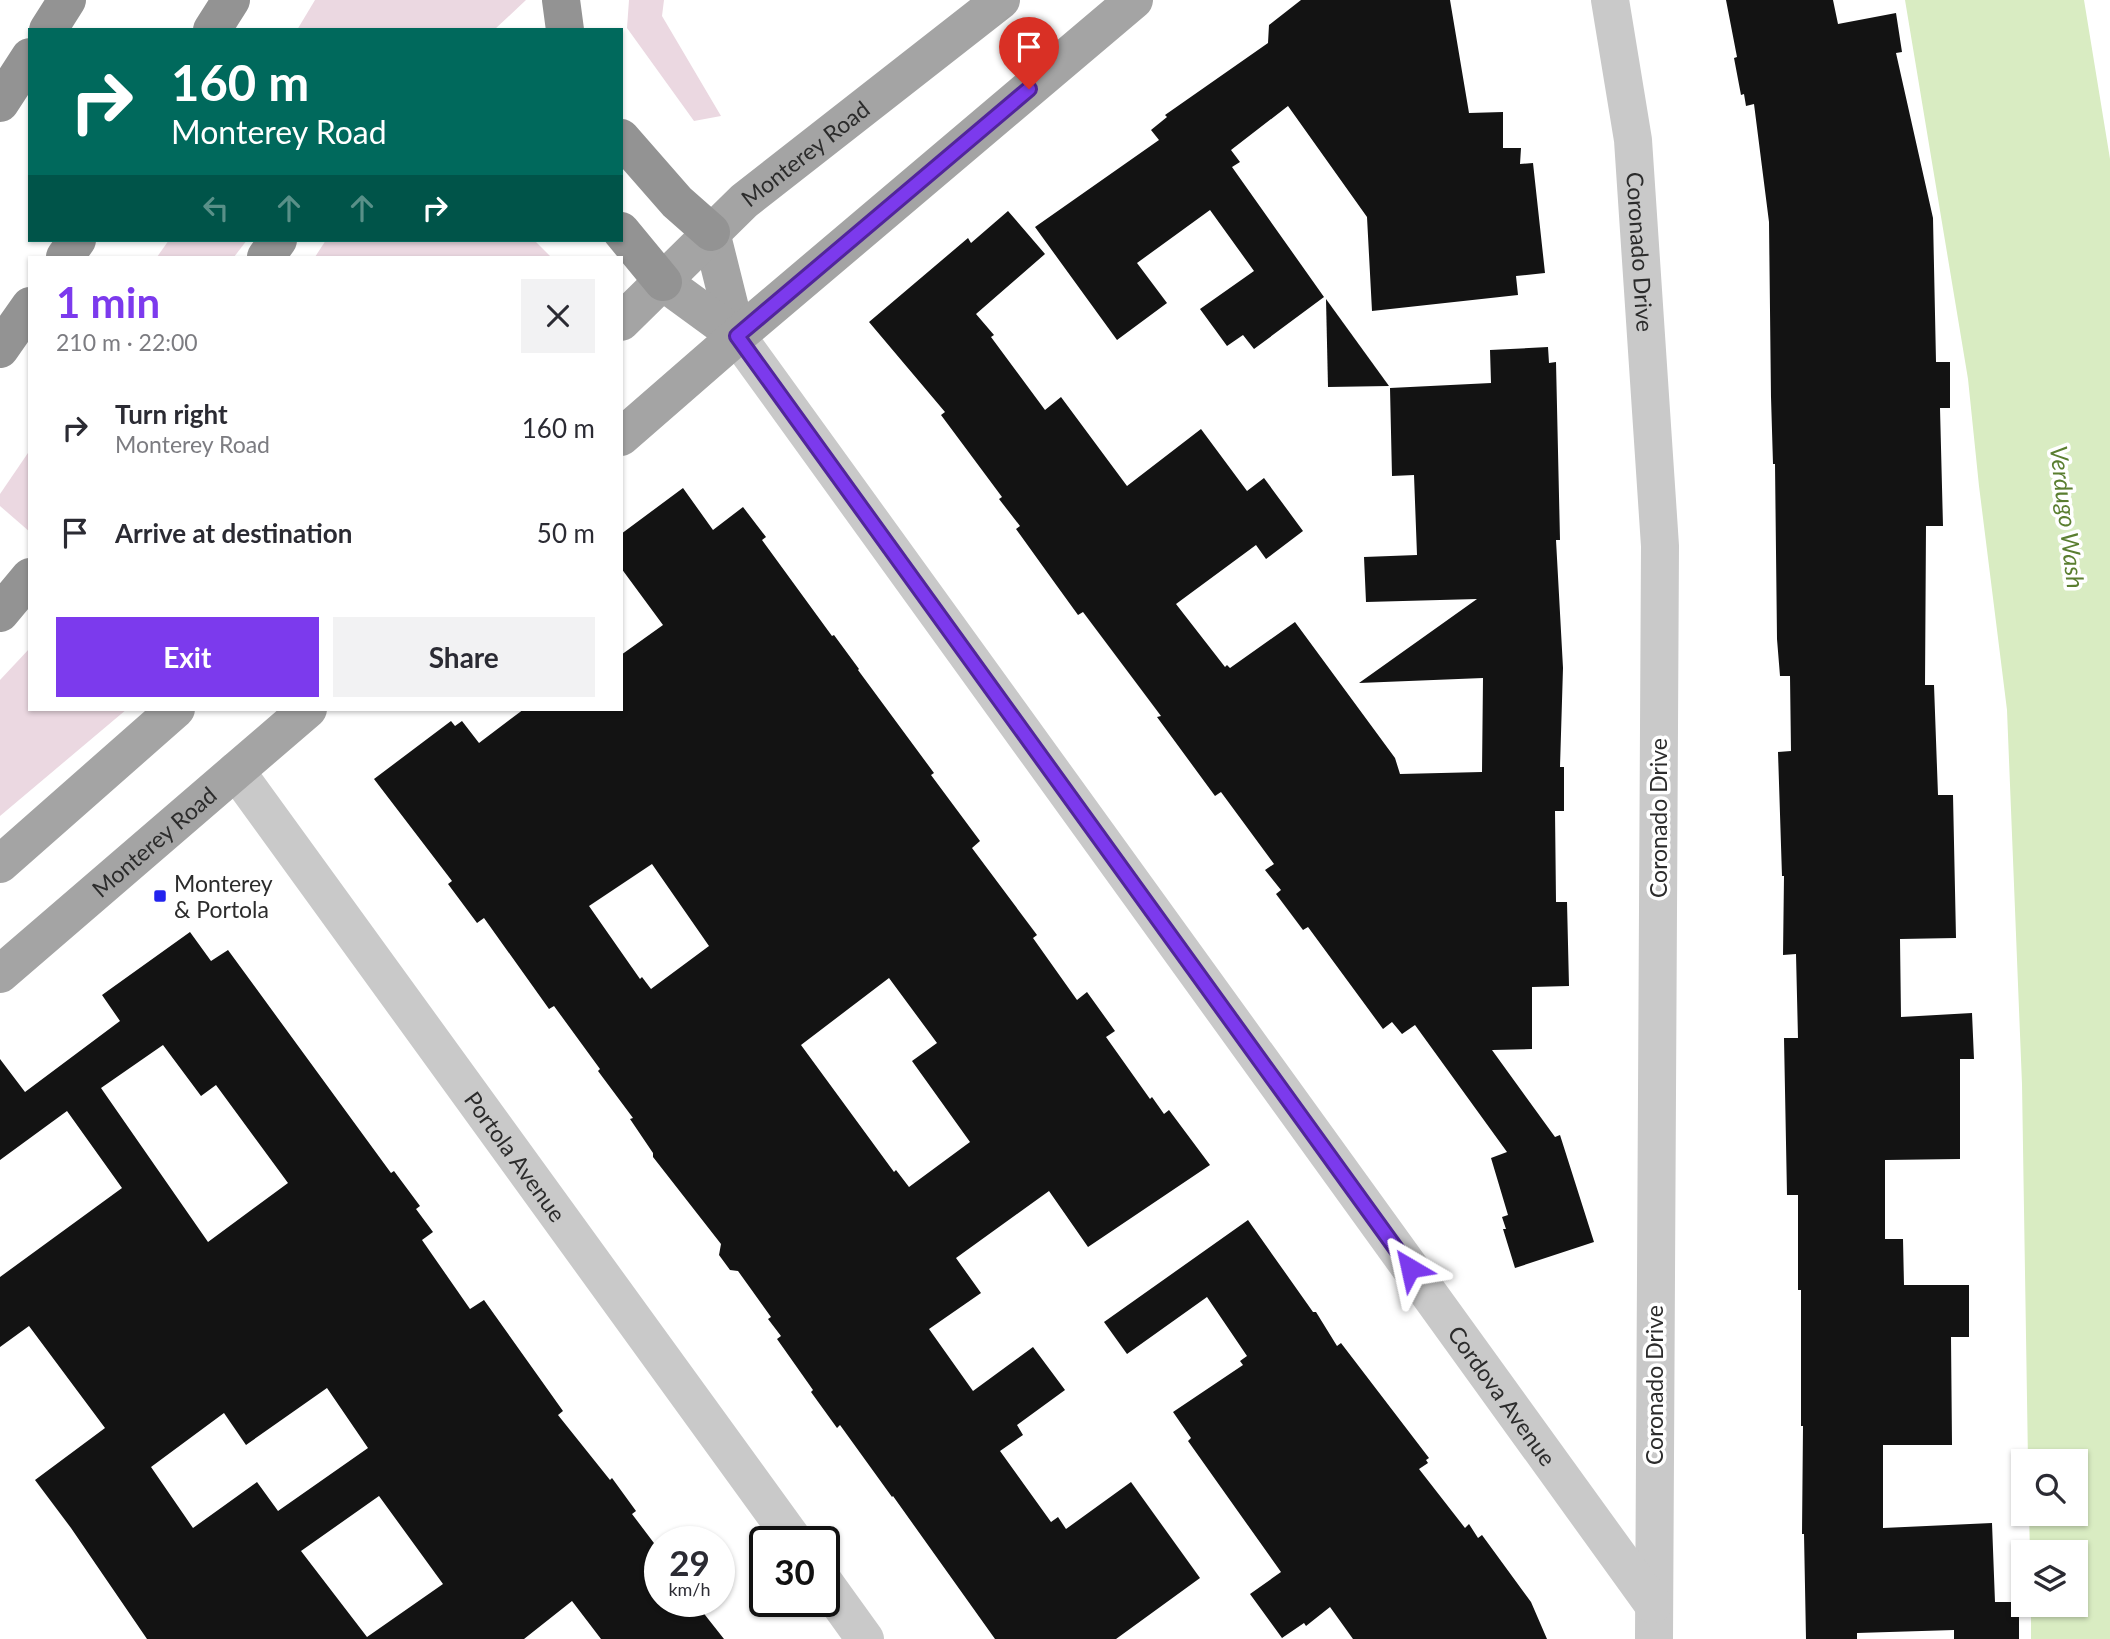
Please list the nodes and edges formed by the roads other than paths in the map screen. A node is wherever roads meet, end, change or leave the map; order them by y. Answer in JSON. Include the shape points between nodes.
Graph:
{"nodes":[{"id":1,"x":67,"y":0,"type":"edge"},
{"id":2,"x":231,"y":0,"type":"edge"},
{"id":3,"x":561,"y":0,"type":"edge"},
{"id":4,"x":1001,"y":0,"type":"edge"},
{"id":5,"x":1134,"y":0,"type":"edge"},
{"id":6,"x":1609,"y":0,"type":"edge"},
{"id":7,"x":49,"y":28,"type":"edge"},
{"id":8,"x":213,"y":28,"type":"edge"},
{"id":9,"x":565,"y":28,"type":"edge"},
{"id":10,"x":28,"y":60,"type":"edge"},
{"id":11,"x":0,"y":103,"type":"edge"},
{"id":12,"x":623,"y":140,"type":"edge"},
{"id":13,"x":711,"y":232,"type":"junction"},
{"id":14,"x":623,"y":233,"type":"edge"},
{"id":15,"x":663,"y":282,"type":"junction"},
{"id":16,"x":28,"y":309,"type":"edge"},
{"id":17,"x":623,"y":320,"type":"edge"},
{"id":18,"x":737,"y":336,"type":"junction"},
{"id":19,"x":0,"y":349,"type":"edge"},
{"id":20,"x":623,"y":435,"type":"edge"},
{"id":21,"x":28,"y":579,"type":"edge"},
{"id":22,"x":0,"y":613,"type":"edge"},
{"id":23,"x":174,"y":711,"type":"edge"},
{"id":24,"x":306,"y":711,"type":"edge"},
{"id":25,"x":236,"y":771,"type":"junction"},
{"id":26,"x":0,"y":864,"type":"edge"},
{"id":27,"x":0,"y":974,"type":"edge"},
{"id":28,"x":783,"y":1526,"type":"edge"},
{"id":29,"x":840,"y":1604,"type":"edge"},
{"id":30,"x":1653,"y":1621,"type":"edge"},
{"id":31,"x":866,"y":1639,"type":"edge"}],
"edges":[{"from":1,"to":7,"type":"highway"},
{"from":2,"to":8,"type":"highway"},
{"from":3,"to":9,"type":"highway"},
{"from":4,"to":13,"type":"main road","name":"Monterey Road","via":[[744,201]]},
{"from":5,"to":18,"type":"main road"},
{"from":6,"to":30,"type":"street","name":"Coronado Drive","via":[[1633,141],[1660,546]]},
{"from":10,"to":11,"type":"highway"},
{"from":12,"to":13,"type":"highway","via":[[677,202]]},
{"from":13,"to":15,"type":"main road","name":"Monterey Road"},
{"from":13,"to":18,"type":"main road"},
{"from":14,"to":15,"type":"highway"},
{"from":15,"to":17,"type":"main road","name":"Monterey Road"},
{"from":15,"to":18,"type":"main road"},
{"from":16,"to":19,"type":"highway"},
{"from":18,"to":20,"type":"main road"},
{"from":18,"to":30,"type":"street","name":"Cordova Avenue"},
{"from":21,"to":22,"type":"highway"},
{"from":23,"to":26,"type":"main road"},
{"from":24,"to":25,"type":"main road","name":"Monterey Road"},
{"from":25,"to":27,"type":"main road","name":"Monterey Road"},
{"from":25,"to":28,"type":"street","name":"Portola Avenue"},
{"from":29,"to":31,"type":"street"}]}
